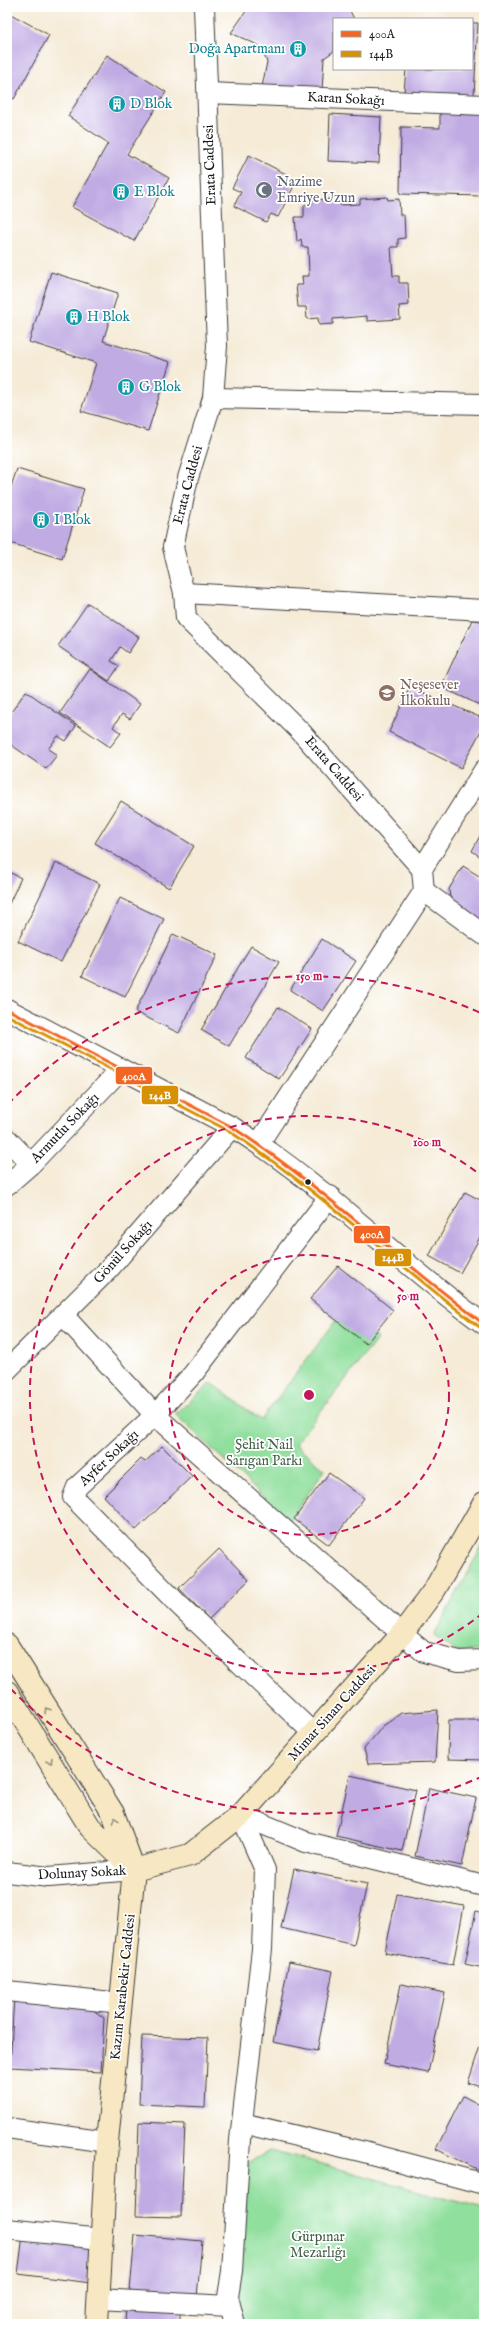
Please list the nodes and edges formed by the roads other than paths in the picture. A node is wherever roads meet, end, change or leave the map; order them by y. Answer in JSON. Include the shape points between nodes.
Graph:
{"nodes":[{"id":1,"x":204,"y":7,"type":"edge"},
{"id":2,"x":208,"y":93,"type":"junction"},
{"id":3,"x":484,"y":106,"type":"edge"},
{"id":4,"x":213,"y":398,"type":"junction"},
{"id":5,"x":484,"y":404,"type":"edge"},
{"id":6,"x":184,"y":593,"type":"junction"},
{"id":7,"x":484,"y":610,"type":"edge"},
{"id":8,"x":484,"y":770,"type":"edge"},
{"id":9,"x":422,"y":869,"type":"junction"},
{"id":10,"x":424,"y":892,"type":"junction"},
{"id":11,"x":484,"y":935,"type":"edge"},
{"id":12,"x":7,"y":1009,"type":"edge"},
{"id":13,"x":121,"y":1069,"type":"junction"},
{"id":14,"x":232,"y":1127,"type":"junction"},
{"id":15,"x":7,"y":1139,"type":"edge"},
{"id":16,"x":259,"y":1143,"type":"junction"},
{"id":17,"x":31,"y":1164,"type":"junction"},
{"id":18,"x":7,"y":1185,"type":"edge"},
{"id":19,"x":330,"y":1196,"type":"junction"},
{"id":20,"x":64,"y":1316,"type":"junction"},
{"id":21,"x":484,"y":1324,"type":"edge"},
{"id":22,"x":7,"y":1370,"type":"edge"},
{"id":23,"x":155,"y":1415,"type":"junction"},
{"id":24,"x":484,"y":1503,"type":"edge"},
{"id":25,"x":402,"y":1634,"type":"junction"},
{"id":26,"x":7,"y":1645,"type":"edge"},
{"id":27,"x":484,"y":1660,"type":"edge"},
{"id":28,"x":7,"y":1692,"type":"edge"},
{"id":29,"x":313,"y":1733,"type":"junction"},
{"id":30,"x":241,"y":1815,"type":"junction"},
{"id":31,"x":134,"y":1870,"type":"junction"},
{"id":32,"x":7,"y":1872,"type":"edge"},
{"id":33,"x":484,"y":1886,"type":"edge"},
{"id":34,"x":7,"y":1991,"type":"edge"},
{"id":35,"x":121,"y":2003,"type":"junction"},
{"id":36,"x":242,"y":2123,"type":"junction"},
{"id":37,"x":7,"y":2128,"type":"edge"},
{"id":38,"x":107,"y":2142,"type":"junction"},
{"id":39,"x":484,"y":2184,"type":"edge"},
{"id":40,"x":7,"y":2229,"type":"edge"},
{"id":41,"x":100,"y":2239,"type":"junction"},
{"id":42,"x":98,"y":2299,"type":"junction"},
{"id":43,"x":232,"y":2315,"type":"edge"},
{"id":44,"x":97,"y":2324,"type":"edge"}],
"edges":[{"from":1,"to":2,"type":"street","name":"Erata Caddesi"},
{"from":2,"to":3,"type":"street","name":"Karan Sokağı"},
{"from":2,"to":4,"type":"street","name":"Erata Caddesi","via":[[217,346]]},
{"from":4,"to":5,"type":"street"},
{"from":4,"to":6,"type":"street","name":"Erata Caddesi","via":[[188,478],[173,547]]},
{"from":6,"to":7,"type":"street"},
{"from":6,"to":9,"type":"street","name":"Erata Caddesi","via":[[186,618],[302,732]]},
{"from":8,"to":9,"type":"street"},
{"from":9,"to":10,"type":"street"},
{"from":10,"to":11,"type":"street"},
{"from":10,"to":16,"type":"street"},
{"from":12,"to":13,"type":"street"},
{"from":13,"to":14,"type":"street"},
{"from":13,"to":17,"type":"street","name":"Armutlu Sokağı"},
{"from":14,"to":16,"type":"street"},
{"from":14,"to":20,"type":"street","name":"Gönül Sokağı","via":[[108,1270]]},
{"from":15,"to":17,"type":"street"},
{"from":16,"to":19,"type":"street"},
{"from":17,"to":18,"type":"street","name":"Armutlu Sokağı"},
{"from":19,"to":21,"type":"street","via":[[442,1294]]},
{"from":19,"to":23,"type":"street","name":"Ayfer Sokağı","via":[[193,1374]]},
{"from":20,"to":22,"type":"street","name":"Gönül Sokağı"},
{"from":20,"to":23,"type":"street"},
{"from":23,"to":25,"type":"street"},
{"from":23,"to":29,"type":"street","name":"Ayfer Sokağı","via":[[77,1487],[73,1497],[178,1604]]},
{"from":24,"to":25,"type":"street","name":"Mimar Sinan Caddesi","via":[[435,1590]]},
{"from":25,"to":27,"type":"street","via":[[424,1652],[459,1660]]},
{"from":25,"to":29,"type":"street","name":"Mimar Sinan Caddesi"},
{"from":31,"to":26,"type":"street","one_way":true,"via":[[113,1813]]},
{"from":28,"to":31,"type":"street","one_way":true,"via":[[90,1827]]},
{"from":29,"to":30,"type":"street","name":"Mimar Sinan Caddesi"},
{"from":30,"to":31,"type":"street","name":"Mimar Sinan Caddesi","via":[[190,1855]]},
{"from":30,"to":33,"type":"street","via":[[306,1842]]},
{"from":30,"to":36,"type":"street","via":[[265,1870],[262,1949]]},
{"from":31,"to":32,"type":"street","name":"Dolunay Sokak","via":[[49,1877]]},
{"from":31,"to":35,"type":"street","name":"Kazım Karabekir Caddesi"},
{"from":34,"to":35,"type":"street"},
{"from":35,"to":38,"type":"street","name":"Kazım Karabekir Caddesi"},
{"from":36,"to":39,"type":"street"},
{"from":36,"to":43,"type":"street"},
{"from":37,"to":38,"type":"street"},
{"from":38,"to":41,"type":"street","name":"Kazım Karabekir Caddesi"},
{"from":40,"to":41,"type":"street"},
{"from":41,"to":42,"type":"street","name":"Kazım Karabekir Caddesi"},
{"from":42,"to":43,"type":"street"},
{"from":42,"to":44,"type":"street","name":"Kazım Karabekir Caddesi"}]}
